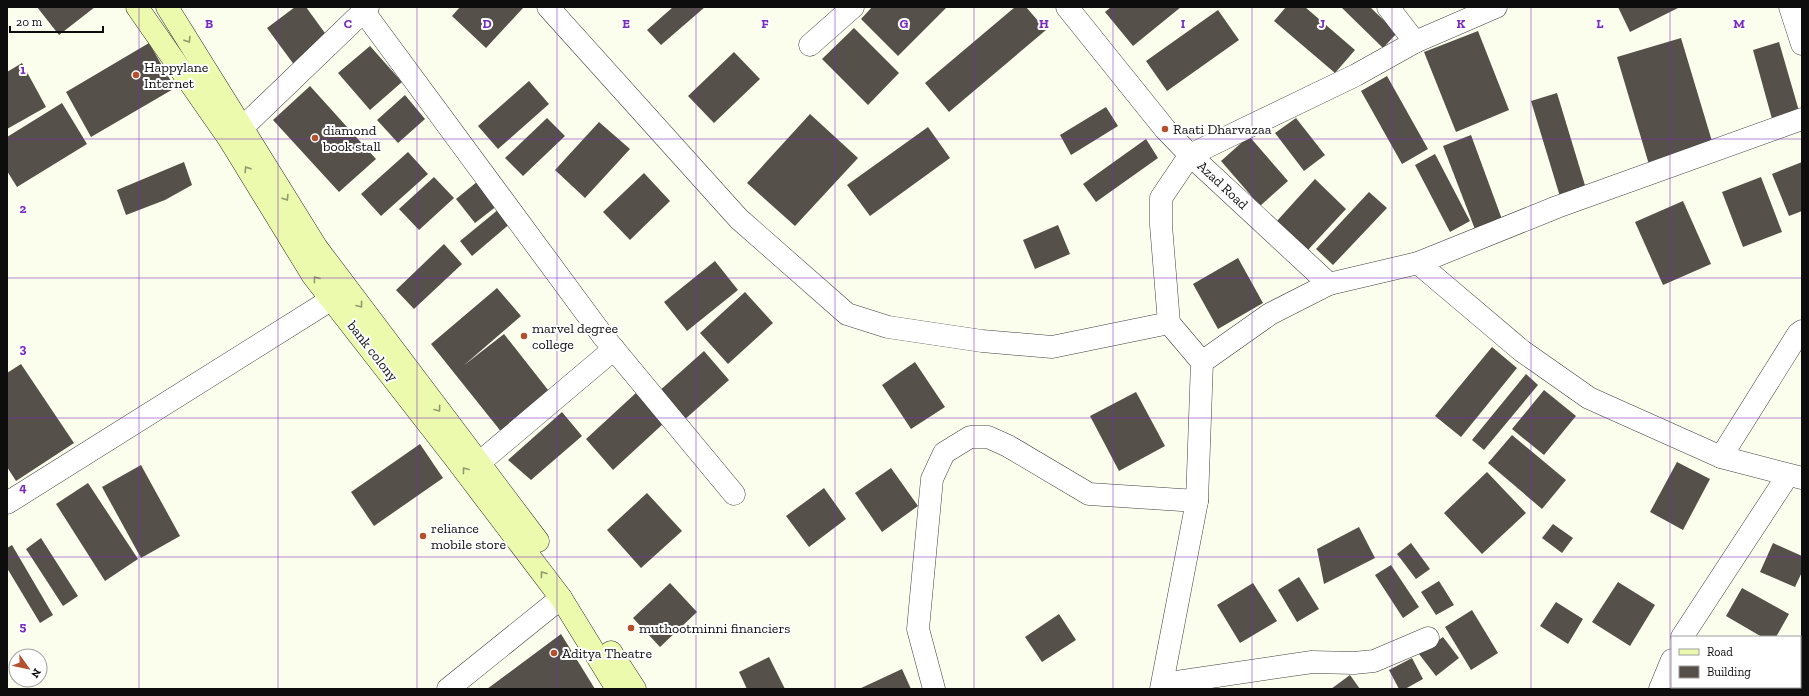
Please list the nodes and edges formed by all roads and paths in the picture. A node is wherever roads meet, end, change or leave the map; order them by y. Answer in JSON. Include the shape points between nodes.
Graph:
{"nodes":[{"id":1,"x":137,"y":7,"type":"edge"},
{"id":2,"x":167,"y":7,"type":"edge"},
{"id":3,"x":548,"y":7,"type":"edge"},
{"id":4,"x":853,"y":7,"type":"edge"},
{"id":5,"x":1067,"y":7,"type":"edge"},
{"id":6,"x":1388,"y":7,"type":"edge"},
{"id":7,"x":1496,"y":7,"type":"edge"},
{"id":8,"x":1790,"y":7,"type":"edge"},
{"id":9,"x":366,"y":10,"type":"edge"},
{"id":10,"x":1415,"y":42,"type":"junction"},
{"id":11,"x":1802,"y":44,"type":"edge"},
{"id":12,"x":810,"y":45,"type":"dead end"},
{"id":13,"x":1802,"y":119,"type":"edge"},
{"id":14,"x":242,"y":128,"type":"junction"},
{"id":15,"x":1190,"y":155,"type":"junction"},
{"id":16,"x":1418,"y":263,"type":"junction"},
{"id":17,"x":1329,"y":284,"type":"junction"},
{"id":18,"x":332,"y":299,"type":"junction"},
{"id":19,"x":1169,"y":323,"type":"junction"},
{"id":20,"x":1802,"y":331,"type":"edge"},
{"id":21,"x":614,"y":349,"type":"junction"},
{"id":22,"x":1202,"y":362,"type":"junction"},
{"id":23,"x":1721,"y":457,"type":"junction"},
{"id":24,"x":479,"y":463,"type":"junction"},
{"id":25,"x":1795,"y":477,"type":"edge"},
{"id":26,"x":734,"y":494,"type":"dead end"},
{"id":27,"x":1197,"y":501,"type":"junction"},
{"id":28,"x":7,"y":503,"type":"edge"},
{"id":29,"x":561,"y":598,"type":"junction"},
{"id":30,"x":1683,"y":636,"type":"edge"},
{"id":31,"x":1428,"y":638,"type":"dead end"},
{"id":32,"x":1671,"y":662,"type":"edge"},
{"id":33,"x":1162,"y":687,"type":"edge"},
{"id":34,"x":448,"y":689,"type":"edge"},
{"id":35,"x":617,"y":689,"type":"edge"},
{"id":36,"x":635,"y":689,"type":"edge"},
{"id":37,"x":934,"y":689,"type":"edge"},
{"id":38,"x":1660,"y":689,"type":"edge"}],
"edges":[{"from":18,"to":1,"type":"main road","name":"bank colony","one_way":true,"via":[[313,276],[229,139]]},
{"from":2,"to":14,"type":"main road","one_way":true},
{"from":3,"to":19,"type":"street","via":[[739,219],[847,314],[888,327],[982,341],[1052,347]]},
{"from":4,"to":12,"type":"street"},
{"from":5,"to":15,"type":"street","name":"Azad Road","via":[[1165,129]]},
{"from":6,"to":10,"type":"street"},
{"from":7,"to":10,"type":"street"},
{"from":8,"to":11,"type":"street"},
{"from":9,"to":14,"type":"street"},
{"from":9,"to":21,"type":"street"},
{"from":10,"to":15,"type":"street","via":[[1356,75]]},
{"from":13,"to":16,"type":"street","via":[[1558,207]]},
{"from":14,"to":24,"type":"main road","one_way":true,"via":[[317,248]]},
{"from":15,"to":17,"type":"street","name":"Azad Road"},
{"from":15,"to":19,"type":"street","via":[[1161,198]]},
{"from":16,"to":17,"type":"street"},
{"from":16,"to":23,"type":"street","via":[[1522,351],[1589,398]]},
{"from":17,"to":22,"type":"street","via":[[1270,314]]},
{"from":18,"to":28,"type":"street"},
{"from":29,"to":18,"type":"main road","name":"bank colony","one_way":true},
{"from":19,"to":22,"type":"street"},
{"from":20,"to":23,"type":"street"},
{"from":21,"to":24,"type":"street"},
{"from":21,"to":26,"type":"street"},
{"from":22,"to":27,"type":"street"},
{"from":23,"to":25,"type":"street"},
{"from":24,"to":36,"type":"main road","via":[[554,563]]},
{"from":25,"to":30,"type":"street","via":[[1764,514]]},
{"from":27,"to":33,"type":"street"},
{"from":27,"to":37,"type":"street","via":[[1089,494],[988,437],[970,437],[944,453],[932,479],[918,629]]},
{"from":29,"to":34,"type":"street"},
{"from":29,"to":35,"type":"main road","name":"bank colony"},
{"from":31,"to":33,"type":"street","via":[[1374,661],[1312,662]]},
{"from":32,"to":38,"type":"street"}]}
